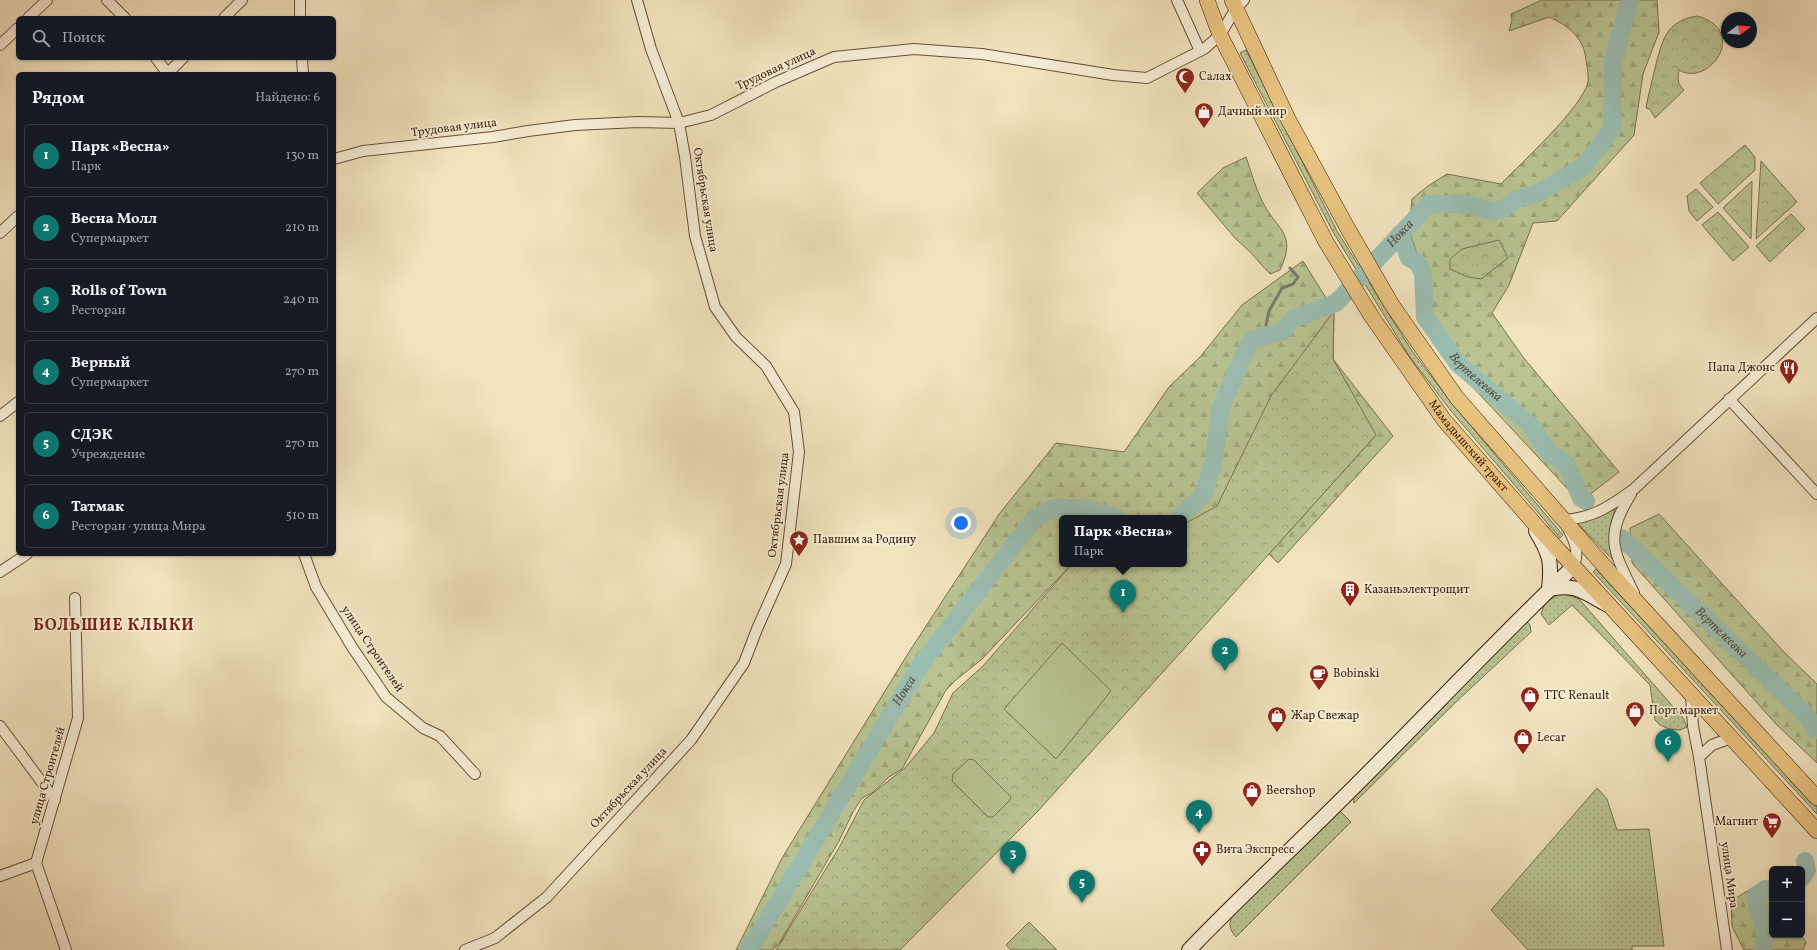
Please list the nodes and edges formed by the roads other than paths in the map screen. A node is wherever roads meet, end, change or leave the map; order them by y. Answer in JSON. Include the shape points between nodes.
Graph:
{"nodes":[{"id":1,"x":47,"y":0,"type":"edge"},
{"id":2,"x":107,"y":0,"type":"edge"},
{"id":3,"x":242,"y":0,"type":"edge"},
{"id":4,"x":300,"y":0,"type":"edge"},
{"id":5,"x":637,"y":0,"type":"edge"},
{"id":6,"x":1177,"y":0,"type":"edge"},
{"id":7,"x":1206,"y":0,"type":"edge"},
{"id":8,"x":1237,"y":3,"type":"edge"},
{"id":9,"x":30,"y":16,"type":"edge"},
{"id":10,"x":123,"y":16,"type":"edge"},
{"id":11,"x":226,"y":16,"type":"edge"},
{"id":12,"x":300,"y":16,"type":"edge"},
{"id":13,"x":16,"y":30,"type":"edge"},
{"id":14,"x":1220,"y":35,"type":"junction"},
{"id":15,"x":0,"y":45,"type":"edge"},
{"id":16,"x":1200,"y":51,"type":"junction"},
{"id":17,"x":157,"y":60,"type":"edge"},
{"id":18,"x":181,"y":60,"type":"edge"},
{"id":19,"x":302,"y":60,"type":"edge"},
{"id":20,"x":166,"y":72,"type":"edge"},
{"id":21,"x":169,"y":72,"type":"edge"},
{"id":22,"x":303,"y":72,"type":"edge"},
{"id":23,"x":679,"y":123,"type":"junction"},
{"id":24,"x":336,"y":158,"type":"edge"},
{"id":25,"x":16,"y":218,"type":"edge"},
{"id":26,"x":0,"y":233,"type":"edge"},
{"id":27,"x":1817,"y":318,"type":"edge"},
{"id":28,"x":1729,"y":398,"type":"junction"},
{"id":29,"x":16,"y":404,"type":"edge"},
{"id":30,"x":0,"y":416,"type":"edge"},
{"id":31,"x":1634,"y":489,"type":"junction"},
{"id":32,"x":1817,"y":494,"type":"edge"},
{"id":33,"x":1525,"y":514,"type":"junction"},
{"id":34,"x":1563,"y":520,"type":"junction"},
{"id":35,"x":24,"y":556,"type":"edge"},
{"id":36,"x":305,"y":556,"type":"edge"},
{"id":37,"x":1573,"y":567,"type":"junction"},
{"id":38,"x":0,"y":572,"type":"edge"},
{"id":39,"x":1550,"y":589,"type":"junction"},
{"id":40,"x":75,"y":598,"type":"dead end"},
{"id":41,"x":1610,"y":606,"type":"junction"},
{"id":42,"x":1642,"y":608,"type":"junction"},
{"id":43,"x":1691,"y":695,"type":"junction"},
{"id":44,"x":0,"y":726,"type":"edge"},
{"id":45,"x":1731,"y":738,"type":"junction"},
{"id":46,"x":1699,"y":757,"type":"junction"},
{"id":47,"x":475,"y":774,"type":"dead end"},
{"id":48,"x":1817,"y":798,"type":"edge"},
{"id":49,"x":55,"y":800,"type":"junction"},
{"id":50,"x":1817,"y":831,"type":"edge"},
{"id":51,"x":36,"y":863,"type":"junction"},
{"id":52,"x":0,"y":876,"type":"edge"},
{"id":53,"x":66,"y":950,"type":"edge"},
{"id":54,"x":465,"y":950,"type":"edge"},
{"id":55,"x":1190,"y":950,"type":"edge"},
{"id":56,"x":1727,"y":950,"type":"edge"}],
"edges":[{"from":1,"to":9,"type":"street"},
{"from":2,"to":10,"type":"street"},
{"from":3,"to":11,"type":"street"},
{"from":4,"to":12,"type":"street"},
{"from":5,"to":23,"type":"street","name":"Октябрьская улица","via":[[651,49]]},
{"from":6,"to":16,"type":"street"},
{"from":7,"to":14,"type":"main road","name":"Мамадышский тракт"},
{"from":8,"to":14,"type":"street","name":"Трудовая улица"},
{"from":8,"to":34,"type":"main road","name":"Мамадышский тракт","via":[[1287,117],[1392,305],[1457,398]]},
{"from":13,"to":15,"type":"street"},
{"from":14,"to":16,"type":"street","name":"Трудовая улица"},
{"from":14,"to":33,"type":"main road","name":"Мамадышский тракт","via":[[1326,242],[1372,317],[1444,420]]},
{"from":16,"to":23,"type":"street","name":"Трудовая улица","via":[[1147,78],[982,54],[914,49],[834,57],[776,82],[711,115]]},
{"from":17,"to":20,"type":"street"},
{"from":18,"to":21,"type":"street"},
{"from":19,"to":22,"type":"street"},
{"from":23,"to":24,"type":"street","name":"Трудовая улица","via":[[576,125],[363,151]]},
{"from":23,"to":54,"type":"street","name":"Октябрьская улица","via":[[696,236],[715,307],[736,337],[766,366],[794,412],[799,452],[786,564],[744,663],[691,740],[547,897],[495,938]]},
{"from":25,"to":26,"type":"street"},
{"from":27,"to":28,"type":"street"},
{"from":28,"to":31,"type":"street"},
{"from":28,"to":32,"type":"street"},
{"from":29,"to":30,"type":"street"},
{"from":31,"to":34,"type":"street","via":[[1601,511],[1587,517]]},
{"from":31,"to":42,"type":"street","via":[[1616,521],[1614,539],[1616,553]]},
{"from":33,"to":37,"type":"main road","name":"Мамадышский тракт"},
{"from":33,"to":39,"type":"street","via":[[1546,548],[1552,569]]},
{"from":34,"to":37,"type":"street","via":[[1576,550],[1577,557]]},
{"from":34,"to":42,"type":"main road","name":"Мамадышский тракт"},
{"from":35,"to":38,"type":"street"},
{"from":36,"to":47,"type":"street","name":"улица Строителей","via":[[316,587],[386,697],[423,728],[440,736]]},
{"from":37,"to":39,"type":"street"},
{"from":37,"to":41,"type":"main road","name":"Мамадышский тракт"},
{"from":39,"to":41,"type":"street","via":[[1562,586],[1576,588]]},
{"from":39,"to":55,"type":"street"},
{"from":40,"to":49,"type":"street","name":"улица Строителей","via":[[78,718]]},
{"from":41,"to":43,"type":"main road","name":"Мамадышский тракт"},
{"from":42,"to":48,"type":"main road","name":"Мамадышский тракт"},
{"from":43,"to":45,"type":"main road","name":"Мамадышский тракт"},
{"from":43,"to":46,"type":"street","name":"улица Мира"},
{"from":44,"to":49,"type":"street"},
{"from":45,"to":46,"type":"street","via":[[1712,745]]},
{"from":45,"to":50,"type":"main road","name":"Мамадышский тракт"},
{"from":46,"to":56,"type":"street","name":"улица Мира"},
{"from":49,"to":51,"type":"street","name":"улица Строителей"},
{"from":51,"to":52,"type":"street"},
{"from":51,"to":53,"type":"street"}]}
